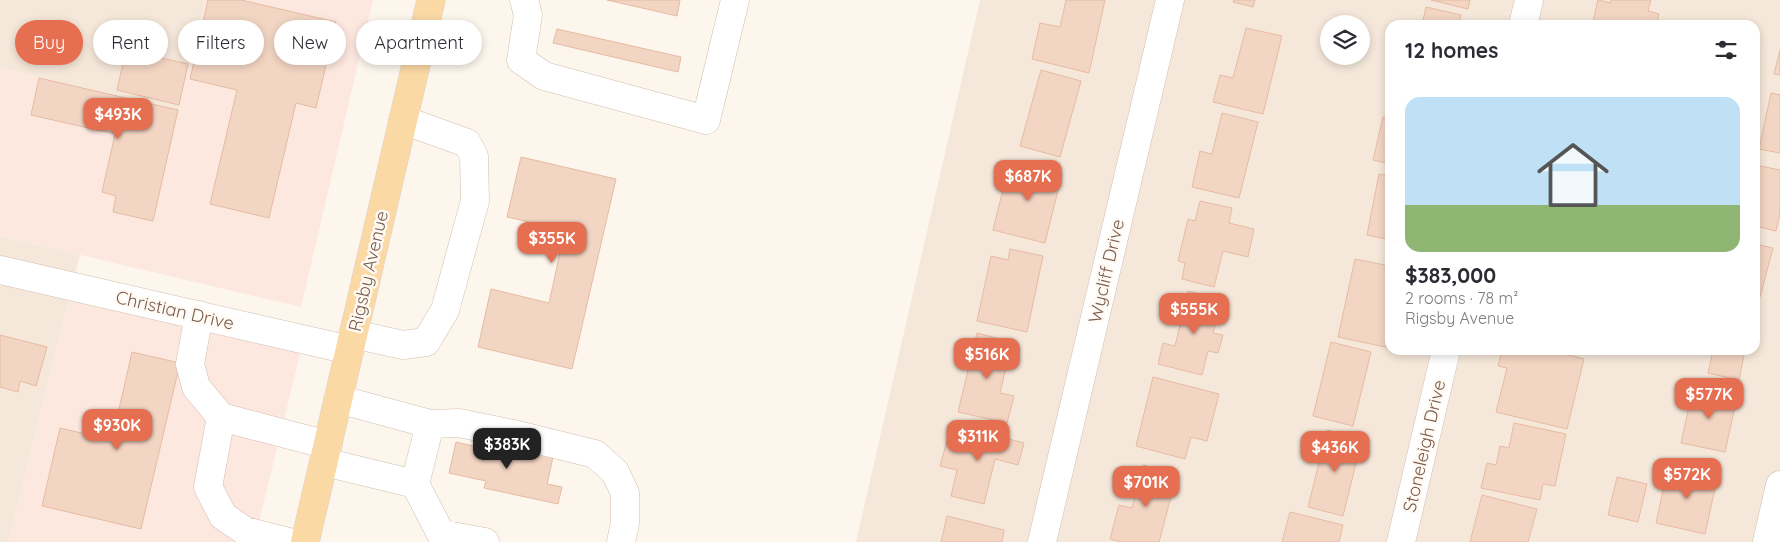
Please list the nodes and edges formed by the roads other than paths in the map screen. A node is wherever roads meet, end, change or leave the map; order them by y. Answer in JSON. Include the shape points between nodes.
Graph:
{"nodes":[{"id":1,"x":431,"y":0,"type":"edge"},
{"id":2,"x":1170,"y":0,"type":"edge"},
{"id":3,"x":1529,"y":0,"type":"edge"},
{"id":4,"x":734,"y":3,"type":"edge"},
{"id":5,"x":526,"y":8,"type":"edge"},
{"id":6,"x":1524,"y":20,"type":"edge"},
{"id":7,"x":403,"y":120,"type":"junction"},
{"id":8,"x":0,"y":270,"type":"edge"},
{"id":9,"x":199,"y":315,"type":"junction"},
{"id":10,"x":351,"y":342,"type":"junction"},
{"id":11,"x":1445,"y":355,"type":"edge"},
{"id":12,"x":338,"y":399,"type":"junction"},
{"id":13,"x":221,"y":416,"type":"junction"},
{"id":14,"x":430,"y":424,"type":"junction"},
{"id":15,"x":326,"y":454,"type":"junction"},
{"id":16,"x":415,"y":484,"type":"junction"},
{"id":17,"x":1780,"y":485,"type":"edge"},
{"id":18,"x":289,"y":542,"type":"edge"},
{"id":19,"x":305,"y":542,"type":"edge"},
{"id":20,"x":485,"y":542,"type":"edge"},
{"id":21,"x":621,"y":542,"type":"edge"},
{"id":22,"x":1042,"y":542,"type":"edge"},
{"id":23,"x":1401,"y":542,"type":"edge"},
{"id":24,"x":1766,"y":542,"type":"edge"}],
"edges":[{"from":1,"to":7,"type":"main road","name":"Rigsby Avenue"},
{"from":2,"to":22,"type":"street","name":"Wycliff Drive"},
{"from":3,"to":6,"type":"street"},
{"from":4,"to":5,"type":"street","via":[[706,120],[544,76],[521,60]]},
{"from":7,"to":10,"type":"main road","name":"Rigsby Avenue"},
{"from":7,"to":10,"type":"street","name":"Christian Drive","via":[[467,143],[474,156],[475,201],[445,310],[426,342],[403,345]]},
{"from":8,"to":9,"type":"street","name":"Christian Drive"},
{"from":9,"to":10,"type":"street","name":"Christian Drive"},
{"from":9,"to":13,"type":"street","via":[[190,364],[196,387]]},
{"from":10,"to":12,"type":"main road","name":"Rigsby Avenue"},
{"from":11,"to":23,"type":"street","name":"Stoneleigh Drive"},
{"from":12,"to":14,"type":"street"},
{"from":12,"to":15,"type":"main road","name":"Rigsby Avenue"},
{"from":13,"to":15,"type":"street"},
{"from":13,"to":18,"type":"street","via":[[208,487],[224,516],[245,531]]},
{"from":14,"to":16,"type":"street"},
{"from":14,"to":21,"type":"street","via":[[459,423],[596,454],[615,472],[625,493]]},
{"from":15,"to":16,"type":"street"},
{"from":15,"to":19,"type":"main road","name":"Rigsby Avenue"},
{"from":16,"to":20,"type":"street","via":[[441,534]]},
{"from":17,"to":24,"type":"street"}]}
